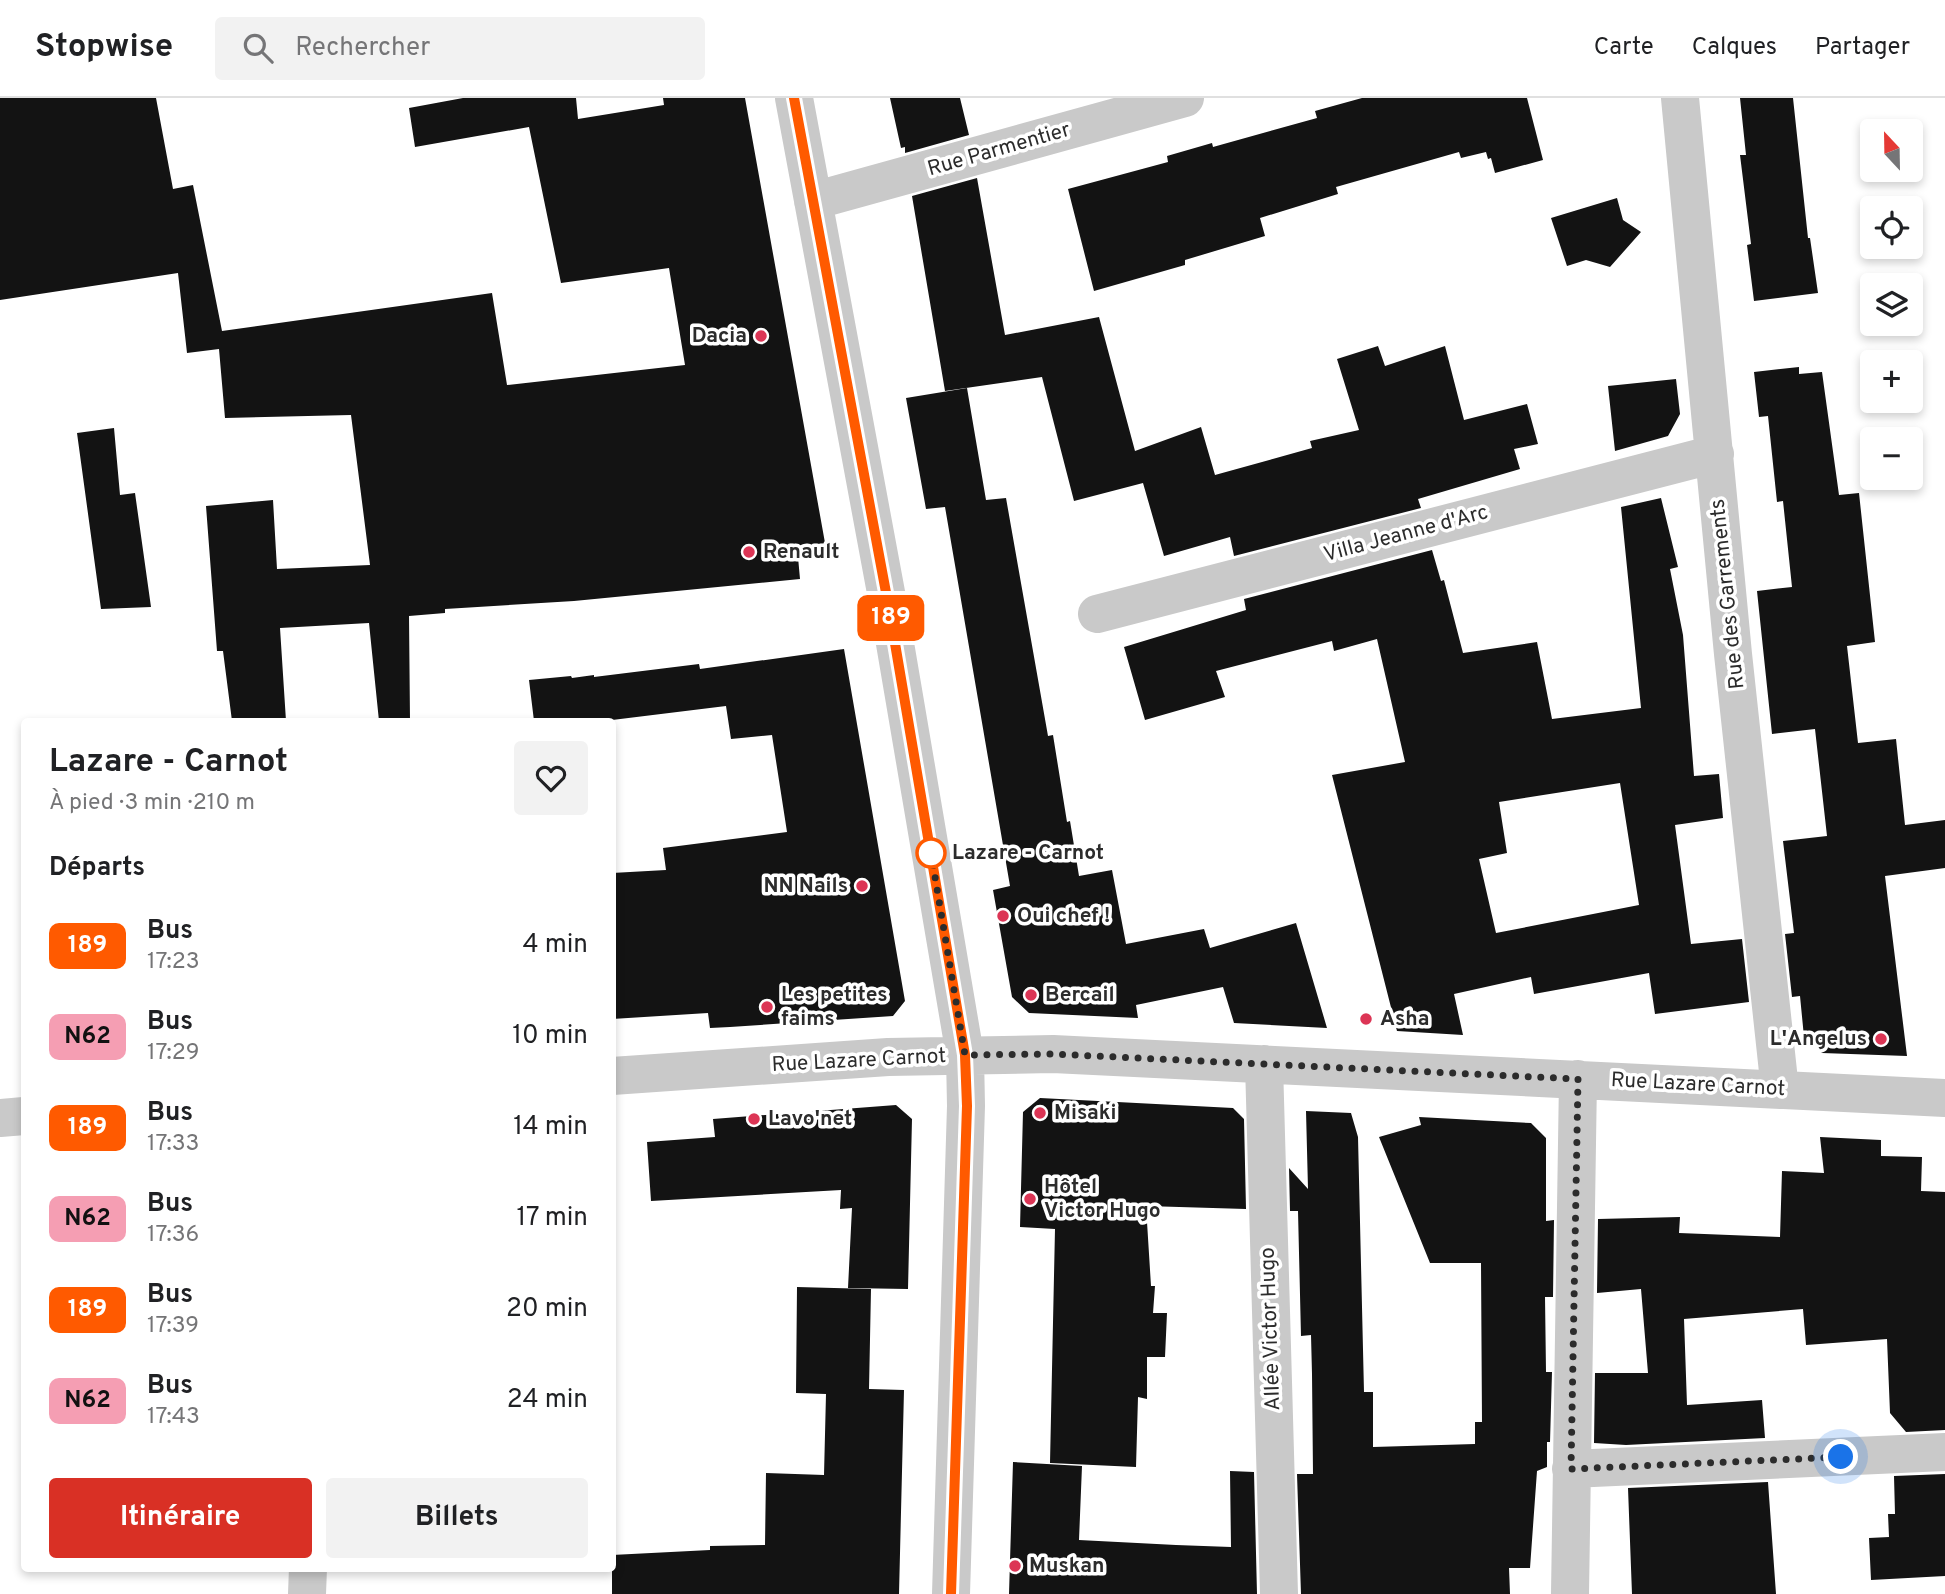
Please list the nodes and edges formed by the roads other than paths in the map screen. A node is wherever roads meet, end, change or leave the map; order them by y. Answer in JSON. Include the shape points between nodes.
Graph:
{"nodes":[{"id":1,"x":794,"y":98,"type":"edge"},
{"id":2,"x":1185,"y":98,"type":"edge"},
{"id":3,"x":1680,"y":98,"type":"edge"},
{"id":4,"x":813,"y":201,"type":"junction"},
{"id":5,"x":1714,"y":454,"type":"junction"},
{"id":6,"x":1097,"y":614,"type":"dead end"},
{"id":7,"x":965,"y":1055,"type":"junction"},
{"id":8,"x":1264,"y":1064,"type":"junction"},
{"id":9,"x":616,"y":1076,"type":"edge"},
{"id":10,"x":1578,"y":1079,"type":"junction"},
{"id":11,"x":1780,"y":1090,"type":"junction"},
{"id":12,"x":1945,"y":1098,"type":"edge"},
{"id":13,"x":21,"y":1116,"type":"edge"},
{"id":14,"x":0,"y":1118,"type":"edge"},
{"id":15,"x":1945,"y":1452,"type":"edge"},
{"id":16,"x":1571,"y":1469,"type":"junction"},
{"id":17,"x":308,"y":1572,"type":"edge"},
{"id":18,"x":307,"y":1594,"type":"edge"},
{"id":19,"x":951,"y":1594,"type":"edge"},
{"id":20,"x":1279,"y":1594,"type":"edge"},
{"id":21,"x":1570,"y":1594,"type":"edge"}],
"edges":[{"from":1,"to":4,"type":"street"},
{"from":2,"to":4,"type":"street","name":"Rue Parmentier"},
{"from":3,"to":5,"type":"street","name":"Rue des Garrements"},
{"from":4,"to":7,"type":"street"},
{"from":5,"to":6,"type":"street","name":"Villa Jeanne d'Arc"},
{"from":5,"to":11,"type":"street","name":"Rue des Garrements"},
{"from":7,"to":8,"type":"street","name":"Rue Lazare Carnot","via":[[1053,1054]]},
{"from":7,"to":9,"type":"street","name":"Rue Lazare Carnot"},
{"from":7,"to":19,"type":"street"},
{"from":8,"to":10,"type":"street","name":"Rue Lazare Carnot"},
{"from":8,"to":20,"type":"street","name":"Allée Victor Hugo"},
{"from":10,"to":11,"type":"street","name":"Rue Lazare Carnot"},
{"from":10,"to":16,"type":"street"},
{"from":11,"to":12,"type":"street","name":"Rue Lazare Carnot"},
{"from":13,"to":14,"type":"street"},
{"from":15,"to":16,"type":"street"},
{"from":16,"to":21,"type":"street"},
{"from":17,"to":18,"type":"street"}]}
